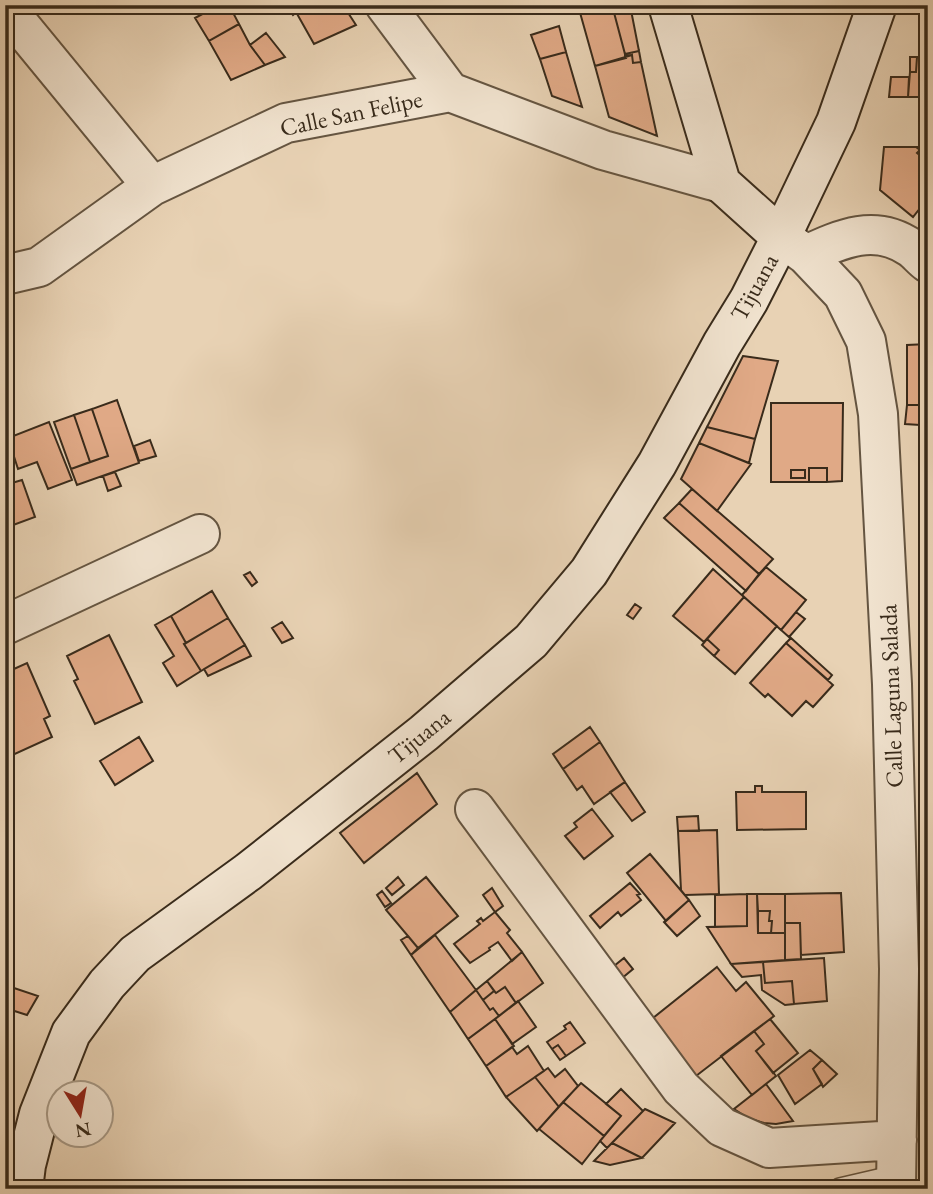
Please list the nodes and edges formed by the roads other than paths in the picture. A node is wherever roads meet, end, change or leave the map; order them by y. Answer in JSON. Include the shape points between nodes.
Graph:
{"nodes":[{"id":1,"x":385,"y":5,"type":"edge"},
{"id":2,"x":668,"y":5,"type":"edge"},
{"id":3,"x":877,"y":5,"type":"edge"},
{"id":4,"x":5,"y":7,"type":"edge"},
{"id":5,"x":450,"y":92,"type":"junction"},
{"id":6,"x":720,"y":183,"type":"junction"},
{"id":7,"x":152,"y":186,"type":"junction"},
{"id":8,"x":794,"y":246,"type":"junction"},
{"id":9,"x":928,"y":263,"type":"edge"},
{"id":10,"x":5,"y":275,"type":"edge"},
{"id":11,"x":200,"y":534,"type":"dead end"},
{"id":12,"x":5,"y":625,"type":"edge"},
{"id":13,"x":475,"y":809,"type":"dead end"},
{"id":14,"x":913,"y":980,"type":"edge"},
{"id":15,"x":896,"y":1168,"type":"edge"},
{"id":16,"x":23,"y":1189,"type":"edge"},
{"id":17,"x":840,"y":1189,"type":"edge"}],
"edges":[{"from":1,"to":5,"type":"street"},
{"from":2,"to":6,"type":"street"},
{"from":3,"to":8,"type":"street","name":"Tijuana"},
{"from":4,"to":7,"type":"street"},
{"from":5,"to":6,"type":"street","name":"Calle San Felipe","via":[[603,150]]},
{"from":5,"to":7,"type":"street","name":"Calle San Felipe","via":[[286,123]]},
{"from":6,"to":8,"type":"street","name":"Calle Laguna Salada"},
{"from":7,"to":10,"type":"street","name":"Calle San Felipe","via":[[39,267]]},
{"from":8,"to":9,"type":"street","via":[[885,236],[911,248]]},
{"from":8,"to":14,"type":"street","name":"Calle Laguna Salada","via":[[843,294],[866,341],[878,414]]},
{"from":8,"to":16,"type":"street","name":"Tijuana","via":[[748,300],[657,464],[589,572],[531,641],[424,733],[248,872],[135,954],[107,984],[66,1045],[39,1114]]},
{"from":11,"to":12,"type":"street"},
{"from":13,"to":15,"type":"street","via":[[681,1088],[722,1127],[769,1148]]},
{"from":14,"to":15,"type":"street","name":"Calle Laguna Salada"},
{"from":15,"to":17,"type":"lane"}]}
